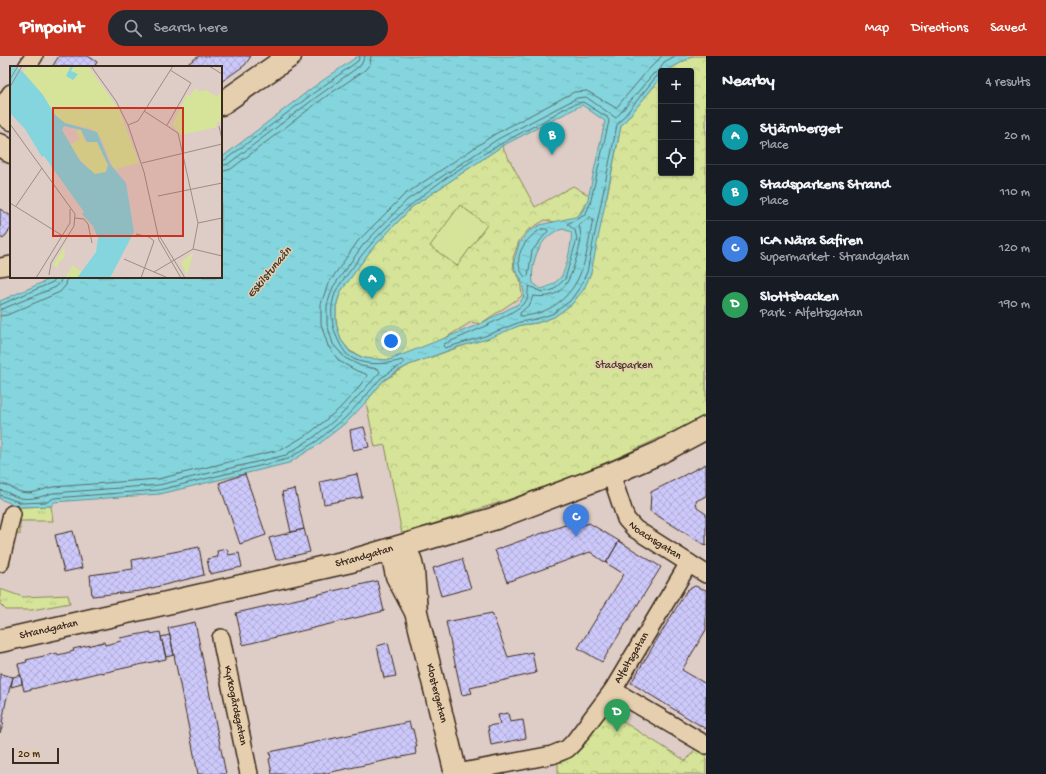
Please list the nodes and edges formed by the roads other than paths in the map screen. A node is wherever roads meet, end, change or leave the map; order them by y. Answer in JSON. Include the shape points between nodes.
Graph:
{"nodes":[{"id":1,"x":34,"y":56,"type":"edge"},
{"id":2,"x":290,"y":56,"type":"edge"},
{"id":3,"x":28,"y":66,"type":"edge"},
{"id":4,"x":10,"y":95,"type":"edge"},
{"id":5,"x":222,"y":103,"type":"edge"},
{"id":6,"x":0,"y":111,"type":"edge"},
{"id":7,"x":10,"y":118,"type":"edge"},
{"id":8,"x":0,"y":145,"type":"edge"},
{"id":9,"x":10,"y":151,"type":"edge"},
{"id":10,"x":10,"y":265,"type":"edge"},
{"id":11,"x":0,"y":267,"type":"edge"},
{"id":12,"x":706,"y":428,"type":"edge"},
{"id":13,"x":611,"y":474,"type":"junction"},
{"id":14,"x":12,"y":514,"type":"dead end"},
{"id":15,"x":400,"y":547,"type":"junction"},
{"id":16,"x":0,"y":563,"type":"edge"},
{"id":17,"x":689,"y":563,"type":"junction"},
{"id":18,"x":706,"y":574,"type":"edge"},
{"id":19,"x":221,"y":638,"type":"dead end"},
{"id":20,"x":2,"y":642,"type":"edge"},
{"id":21,"x":613,"y":690,"type":"junction"},
{"id":22,"x":706,"y":745,"type":"edge"},
{"id":23,"x":249,"y":774,"type":"edge"},
{"id":24,"x":455,"y":774,"type":"edge"}],
"edges":[{"from":1,"to":3,"type":"street"},
{"from":2,"to":5,"type":"street"},
{"from":4,"to":6,"type":"street"},
{"from":6,"to":7,"type":"street"},
{"from":8,"to":9,"type":"street"},
{"from":10,"to":11,"type":"street"},
{"from":12,"to":13,"type":"street","name":"Strandgatan"},
{"from":13,"to":15,"type":"street","name":"Strandgatan","via":[[493,519]]},
{"from":13,"to":17,"type":"street","name":"Noachsgatan","via":[[626,519],[635,529]]},
{"from":14,"to":16,"type":"street"},
{"from":15,"to":20,"type":"street","name":"Strandgatan","via":[[351,561]]},
{"from":15,"to":24,"type":"street","name":"Klostergatan","via":[[394,562],[397,576],[416,612]]},
{"from":17,"to":18,"type":"street","name":"Noachsgatan"},
{"from":17,"to":21,"type":"street","name":"Alfeltsgatan"},
{"from":19,"to":23,"type":"street","name":"Kyrkogårdsgatan"},
{"from":21,"to":22,"type":"street"},
{"from":21,"to":24,"type":"street","name":"Alfeltsgatan","via":[[567,749],[552,755]]}]}
